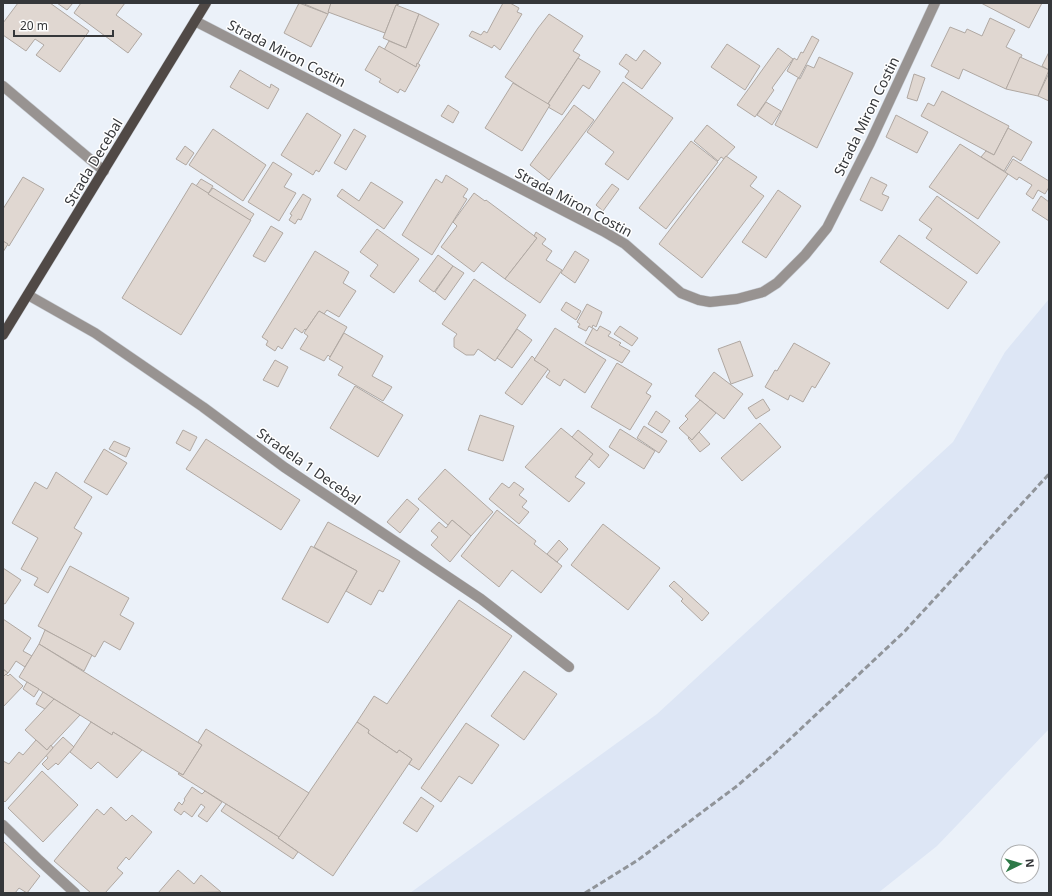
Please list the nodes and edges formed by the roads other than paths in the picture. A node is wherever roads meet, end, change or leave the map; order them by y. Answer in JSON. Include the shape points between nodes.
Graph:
{"nodes":[{"id":1,"x":206,"y":3,"type":"edge"},
{"id":2,"x":935,"y":3,"type":"edge"},
{"id":3,"x":195,"y":21,"type":"junction"},
{"id":4,"x":3,"y":86,"type":"edge"},
{"id":5,"x":104,"y":171,"type":"junction"},
{"id":6,"x":28,"y":295,"type":"junction"},
{"id":7,"x":3,"y":335,"type":"edge"},
{"id":8,"x":569,"y":667,"type":"dead end"},
{"id":9,"x":3,"y":825,"type":"edge"},
{"id":10,"x":75,"y":893,"type":"edge"}],
"edges":[{"from":1,"to":3,"type":"main road","name":"Strada Decebal"},
{"from":2,"to":3,"type":"street","name":"Strada Miron Costin","via":[[827,228],[805,255],[763,292],[710,302],[681,293],[625,244],[603,231]]},
{"from":3,"to":5,"type":"main road","name":"Strada Decebal"},
{"from":4,"to":5,"type":"street"},
{"from":5,"to":6,"type":"main road","name":"Strada Decebal"},
{"from":6,"to":7,"type":"main road","name":"Strada Decebal"},
{"from":6,"to":8,"type":"street","name":"Stradela 1 Decebal","via":[[101,337],[336,504],[482,599]]},
{"from":9,"to":10,"type":"street"}]}
